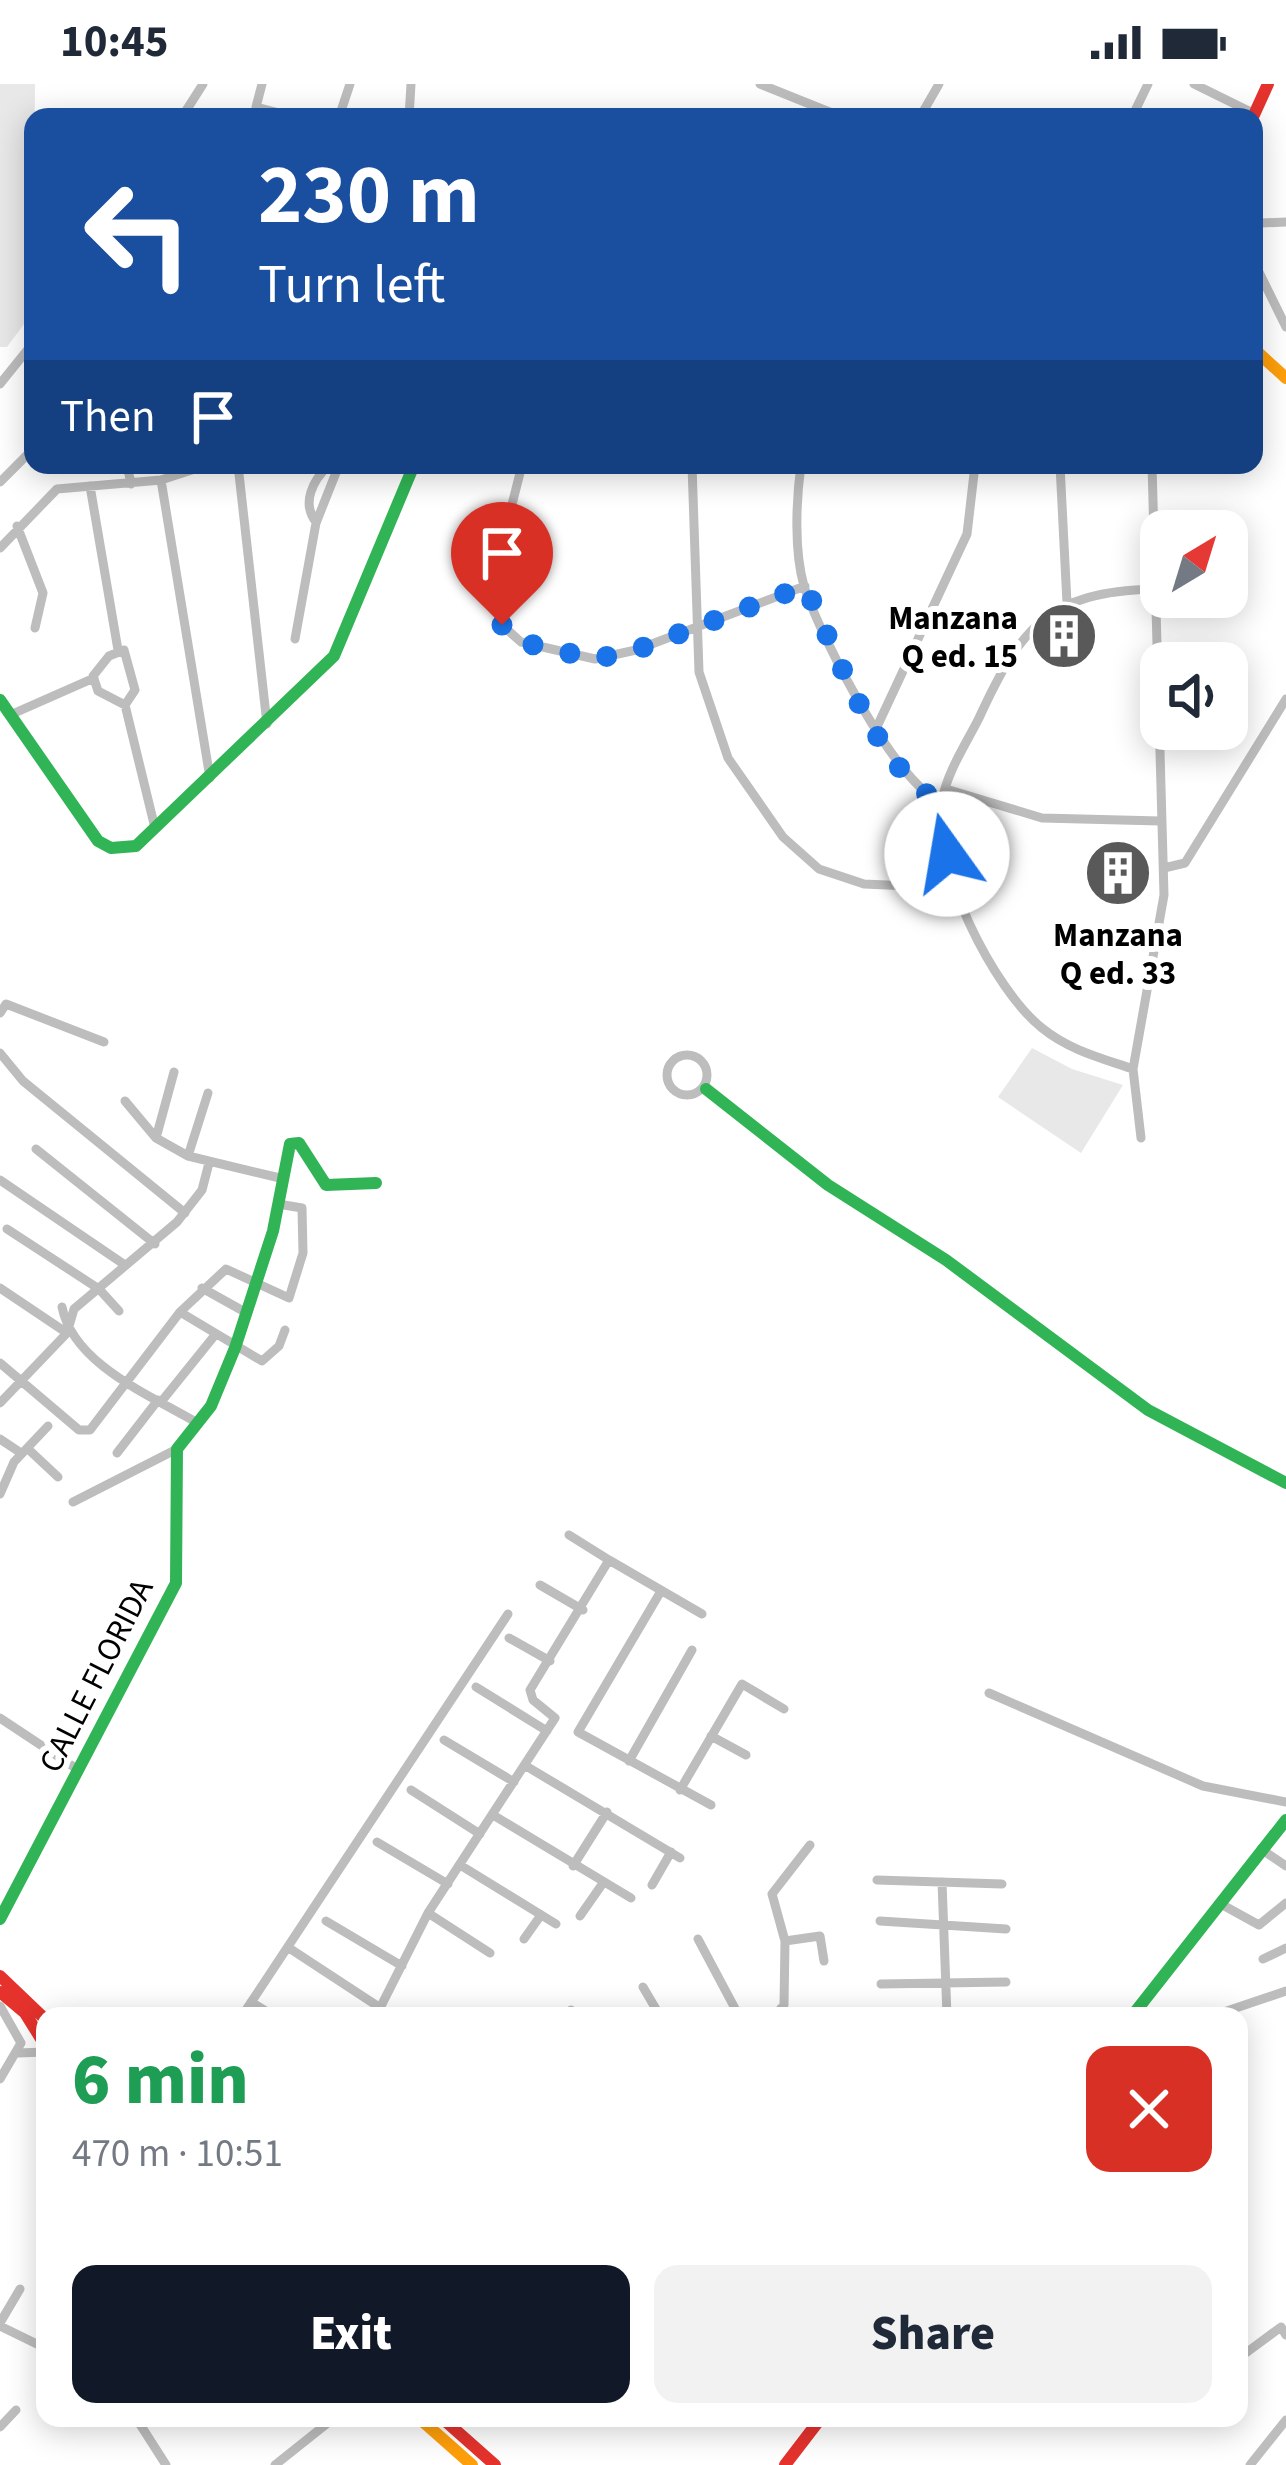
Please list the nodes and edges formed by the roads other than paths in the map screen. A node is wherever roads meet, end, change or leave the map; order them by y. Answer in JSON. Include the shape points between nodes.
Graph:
{"nodes":[{"id":1,"x":760,"y":84,"type":"edge"},
{"id":2,"x":798,"y":84,"type":"edge"},
{"id":3,"x":1194,"y":84,"type":"edge"},
{"id":4,"x":791,"y":98,"type":"junction"},
{"id":5,"x":818,"y":108,"type":"edge"},
{"id":6,"x":1239,"y":108,"type":"edge"},
{"id":7,"x":1263,"y":280,"type":"edge"},
{"id":8,"x":1286,"y":327,"type":"edge"},
{"id":9,"x":24,"y":354,"type":"edge"},
{"id":10,"x":1263,"y":357,"type":"edge"},
{"id":11,"x":1286,"y":378,"type":"edge"},
{"id":12,"x":0,"y":384,"type":"edge"},
{"id":13,"x":24,"y":457,"type":"edge"},
{"id":14,"x":129,"y":474,"type":"edge"},
{"id":15,"x":179,"y":474,"type":"edge"},
{"id":16,"x":239,"y":474,"type":"edge"},
{"id":17,"x":319,"y":474,"type":"edge"},
{"id":18,"x":335,"y":474,"type":"edge"},
{"id":19,"x":410,"y":474,"type":"edge"},
{"id":20,"x":520,"y":474,"type":"edge"},
{"id":21,"x":692,"y":474,"type":"edge"},
{"id":22,"x":801,"y":474,"type":"edge"},
{"id":23,"x":974,"y":474,"type":"edge"},
{"id":24,"x":1060,"y":474,"type":"edge"},
{"id":25,"x":1152,"y":474,"type":"edge"},
{"id":26,"x":161,"y":480,"type":"junction"},
{"id":27,"x":0,"y":482,"type":"edge"},
{"id":28,"x":131,"y":484,"type":"junction"},
{"id":29,"x":90,"y":486,"type":"junction"},
{"id":30,"x":1153,"y":510,"type":"edge"},
{"id":31,"x":316,"y":522,"type":"junction"},
{"id":32,"x":17,"y":526,"type":"junction"},
{"id":33,"x":0,"y":548,"type":"edge"},
{"id":34,"x":805,"y":586,"type":"junction"},
{"id":35,"x":1140,"y":590,"type":"edge"},
{"id":36,"x":1067,"y":603,"type":"junction"},
{"id":37,"x":1155,"y":618,"type":"edge"},
{"id":38,"x":34,"y":628,"type":"dead end"},
{"id":39,"x":696,"y":628,"type":"junction"},
{"id":40,"x":295,"y":639,"type":"dead end"},
{"id":41,"x":118,"y":650,"type":"junction"},
{"id":42,"x":94,"y":678,"type":"junction"},
{"id":43,"x":1286,"y":699,"type":"edge"},
{"id":44,"x":0,"y":700,"type":"edge"},
{"id":45,"x":125,"y":705,"type":"junction"},
{"id":46,"x":10,"y":715,"type":"junction"},
{"id":47,"x":267,"y":724,"type":"junction"},
{"id":48,"x":875,"y":731,"type":"junction"},
{"id":49,"x":210,"y":778,"type":"junction"},
{"id":50,"x":946,"y":789,"type":"junction"},
{"id":51,"x":941,"y":802,"type":"junction"},
{"id":52,"x":1160,"y":821,"type":"junction"},
{"id":53,"x":155,"y":830,"type":"junction"},
{"id":54,"x":1164,"y":868,"type":"junction"},
{"id":55,"x":956,"y":888,"type":"junction"},
{"id":56,"x":2,"y":1004,"type":"edge"},
{"id":57,"x":104,"y":1042,"type":"dead end"},
{"id":58,"x":0,"y":1053,"type":"edge"},
{"id":59,"x":1133,"y":1069,"type":"junction"},
{"id":60,"x":174,"y":1072,"type":"dead end"},
{"id":61,"x":706,"y":1088,"type":"junction"},
{"id":62,"x":208,"y":1093,"type":"dead end"},
{"id":63,"x":125,"y":1101,"type":"dead end"},
{"id":64,"x":156,"y":1138,"type":"junction"},
{"id":65,"x":1141,"y":1138,"type":"dead end"},
{"id":66,"x":36,"y":1149,"type":"dead end"},
{"id":67,"x":188,"y":1156,"type":"junction"},
{"id":68,"x":209,"y":1163,"type":"junction"},
{"id":69,"x":280,"y":1178,"type":"junction"},
{"id":70,"x":0,"y":1180,"type":"edge"},
{"id":71,"x":376,"y":1184,"type":"dead end"},
{"id":72,"x":278,"y":1204,"type":"junction"},
{"id":73,"x":184,"y":1213,"type":"junction"},
{"id":74,"x":7,"y":1229,"type":"dead end"},
{"id":75,"x":155,"y":1244,"type":"junction"},
{"id":76,"x":125,"y":1265,"type":"junction"},
{"id":77,"x":257,"y":1283,"type":"junction"},
{"id":78,"x":0,"y":1288,"type":"edge"},
{"id":79,"x":202,"y":1288,"type":"junction"},
{"id":80,"x":99,"y":1289,"type":"junction"},
{"id":81,"x":62,"y":1307,"type":"dead end"},
{"id":82,"x":118,"y":1311,"type":"dead end"},
{"id":83,"x":180,"y":1312,"type":"junction"},
{"id":84,"x":245,"y":1312,"type":"junction"},
{"id":85,"x":285,"y":1330,"type":"dead end"},
{"id":86,"x":67,"y":1333,"type":"junction"},
{"id":87,"x":215,"y":1335,"type":"junction"},
{"id":88,"x":235,"y":1348,"type":"junction"},
{"id":89,"x":0,"y":1363,"type":"edge"},
{"id":90,"x":20,"y":1377,"type":"junction"},
{"id":91,"x":126,"y":1382,"type":"junction"},
{"id":92,"x":159,"y":1401,"type":"junction"},
{"id":93,"x":0,"y":1403,"type":"edge"},
{"id":94,"x":194,"y":1420,"type":"junction"},
{"id":95,"x":48,"y":1426,"type":"dead end"},
{"id":96,"x":0,"y":1438,"type":"edge"},
{"id":97,"x":177,"y":1449,"type":"junction"},
{"id":98,"x":24,"y":1451,"type":"junction"},
{"id":99,"x":117,"y":1453,"type":"dead end"},
{"id":100,"x":58,"y":1477,"type":"dead end"},
{"id":101,"x":1286,"y":1483,"type":"edge"},
{"id":102,"x":0,"y":1494,"type":"edge"},
{"id":103,"x":73,"y":1502,"type":"dead end"},
{"id":104,"x":569,"y":1535,"type":"dead end"},
{"id":105,"x":609,"y":1560,"type":"junction"},
{"id":106,"x":540,"y":1585,"type":"dead end"},
{"id":107,"x":661,"y":1591,"type":"junction"},
{"id":108,"x":583,"y":1610,"type":"junction"},
{"id":109,"x":702,"y":1613,"type":"dead end"},
{"id":110,"x":508,"y":1614,"type":"dead end"},
{"id":111,"x":509,"y":1638,"type":"dead end"},
{"id":112,"x":692,"y":1650,"type":"dead end"},
{"id":113,"x":550,"y":1661,"type":"junction"},
{"id":114,"x":476,"y":1687,"type":"dead end"},
{"id":115,"x":989,"y":1693,"type":"dead end"},
{"id":116,"x":784,"y":1708,"type":"dead end"},
{"id":117,"x":0,"y":1718,"type":"edge"},
{"id":118,"x":555,"y":1718,"type":"junction"},
{"id":119,"x":547,"y":1731,"type":"junction"},
{"id":120,"x":578,"y":1732,"type":"junction"},
{"id":121,"x":711,"y":1736,"type":"junction"},
{"id":122,"x":444,"y":1740,"type":"dead end"},
{"id":123,"x":746,"y":1755,"type":"dead end"},
{"id":124,"x":628,"y":1761,"type":"junction"},
{"id":125,"x":526,"y":1766,"type":"junction"},
{"id":126,"x":77,"y":1769,"type":"junction"},
{"id":127,"x":514,"y":1782,"type":"junction"},
{"id":128,"x":411,"y":1790,"type":"dead end"},
{"id":129,"x":680,"y":1790,"type":"junction"},
{"id":130,"x":1286,"y":1802,"type":"edge"},
{"id":131,"x":711,"y":1805,"type":"dead end"},
{"id":132,"x":607,"y":1812,"type":"junction"},
{"id":133,"x":493,"y":1815,"type":"junction"},
{"id":134,"x":1286,"y":1820,"type":"edge"},
{"id":135,"x":480,"y":1834,"type":"junction"},
{"id":136,"x":377,"y":1842,"type":"dead end"},
{"id":137,"x":810,"y":1845,"type":"dead end"},
{"id":138,"x":1261,"y":1849,"type":"junction"},
{"id":139,"x":460,"y":1864,"type":"junction"},
{"id":140,"x":574,"y":1866,"type":"junction"},
{"id":141,"x":1286,"y":1866,"type":"edge"},
{"id":142,"x":877,"y":1880,"type":"dead end"},
{"id":143,"x":602,"y":1882,"type":"junction"},
{"id":144,"x":942,"y":1882,"type":"junction"},
{"id":145,"x":448,"y":1884,"type":"junction"},
{"id":146,"x":1002,"y":1884,"type":"dead end"},
{"id":147,"x":652,"y":1885,"type":"dead end"},
{"id":148,"x":631,"y":1898,"type":"dead end"},
{"id":149,"x":1219,"y":1903,"type":"junction"},
{"id":150,"x":1286,"y":1903,"type":"edge"},
{"id":151,"x":428,"y":1913,"type":"junction"},
{"id":152,"x":541,"y":1915,"type":"junction"},
{"id":153,"x":580,"y":1916,"type":"dead end"},
{"id":154,"x":0,"y":1919,"type":"edge"},
{"id":155,"x":326,"y":1921,"type":"dead end"},
{"id":156,"x":880,"y":1921,"type":"dead end"},
{"id":157,"x":944,"y":1923,"type":"junction"},
{"id":158,"x":556,"y":1924,"type":"dead end"},
{"id":159,"x":1006,"y":1929,"type":"dead end"},
{"id":160,"x":524,"y":1939,"type":"dead end"},
{"id":161,"x":698,"y":1939,"type":"dead end"},
{"id":162,"x":784,"y":1941,"type":"junction"},
{"id":163,"x":289,"y":1948,"type":"junction"},
{"id":164,"x":1286,"y":1948,"type":"edge"},
{"id":165,"x":490,"y":1953,"type":"dead end"},
{"id":166,"x":1263,"y":1959,"type":"dead end"},
{"id":167,"x":824,"y":1961,"type":"dead end"},
{"id":168,"x":402,"y":1966,"type":"junction"},
{"id":169,"x":0,"y":1976,"type":"edge"},
{"id":170,"x":1006,"y":1982,"type":"dead end"},
{"id":171,"x":881,"y":1984,"type":"dead end"},
{"id":172,"x":946,"y":1984,"type":"junction"},
{"id":173,"x":644,"y":1987,"type":"dead end"},
{"id":174,"x":1286,"y":1991,"type":"edge"},
{"id":175,"x":0,"y":1992,"type":"edge"},
{"id":176,"x":250,"y":2002,"type":"junction"},
{"id":177,"x":0,"y":2006,"type":"edge"},
{"id":178,"x":247,"y":2007,"type":"edge"},
{"id":179,"x":259,"y":2007,"type":"edge"},
{"id":180,"x":371,"y":2007,"type":"edge"},
{"id":181,"x":381,"y":2007,"type":"edge"},
{"id":182,"x":655,"y":2007,"type":"edge"},
{"id":183,"x":734,"y":2007,"type":"edge"},
{"id":184,"x":782,"y":2007,"type":"edge"},
{"id":185,"x":947,"y":2007,"type":"edge"},
{"id":186,"x":1139,"y":2007,"type":"edge"},
{"id":187,"x":1239,"y":2007,"type":"edge"},
{"id":188,"x":36,"y":2010,"type":"edge"},
{"id":189,"x":36,"y":2033,"type":"edge"},
{"id":190,"x":36,"y":2050,"type":"edge"},
{"id":191,"x":18,"y":2053,"type":"junction"},
{"id":192,"x":0,"y":2079,"type":"edge"},
{"id":193,"x":20,"y":2289,"type":"dead end"},
{"id":194,"x":0,"y":2324,"type":"edge"},
{"id":195,"x":1284,"y":2331,"type":"edge"},
{"id":196,"x":36,"y":2343,"type":"edge"},
{"id":197,"x":1248,"y":2352,"type":"edge"},
{"id":198,"x":16,"y":2410,"type":"dead end"},
{"id":199,"x":1286,"y":2420,"type":"edge"},
{"id":200,"x":0,"y":2427,"type":"edge"},
{"id":201,"x":142,"y":2427,"type":"edge"},
{"id":202,"x":323,"y":2427,"type":"edge"},
{"id":203,"x":434,"y":2427,"type":"edge"},
{"id":204,"x":448,"y":2427,"type":"edge"},
{"id":205,"x":814,"y":2427,"type":"edge"},
{"id":206,"x":457,"y":2441,"type":"junction"},
{"id":207,"x":166,"y":2465,"type":"edge"},
{"id":208,"x":275,"y":2465,"type":"edge"},
{"id":209,"x":472,"y":2465,"type":"edge"},
{"id":210,"x":495,"y":2465,"type":"edge"},
{"id":211,"x":785,"y":2465,"type":"edge"},
{"id":212,"x":1250,"y":2465,"type":"edge"}],
"edges":[{"from":1,"to":4,"type":"street"},
{"from":2,"to":4,"type":"street"},
{"from":3,"to":6,"type":"street"},
{"from":4,"to":5,"type":"street"},
{"from":7,"to":8,"type":"street"},
{"from":9,"to":12,"type":"street"},
{"from":10,"to":11,"type":"street"},
{"from":13,"to":27,"type":"street"},
{"from":14,"to":28,"type":"street"},
{"from":15,"to":26,"type":"street"},
{"from":16,"to":47,"type":"street"},
{"from":17,"to":31,"type":"street","via":[[308,502]]},
{"from":18,"to":31,"type":"street"},
{"from":19,"to":47,"type":"street","via":[[348,633]]},
{"from":20,"to":39,"type":"street","via":[[501,548],[505,632],[595,659]]},
{"from":21,"to":39,"type":"street"},
{"from":22,"to":34,"type":"street"},
{"from":23,"to":48,"type":"street","via":[[967,534]]},
{"from":24,"to":36,"type":"street"},
{"from":25,"to":30,"type":"street"},
{"from":26,"to":28,"type":"street"},
{"from":26,"to":49,"type":"street"},
{"from":28,"to":29,"type":"street"},
{"from":29,"to":32,"type":"street","via":[[57,489]]},
{"from":29,"to":41,"type":"street"},
{"from":31,"to":40,"type":"street"},
{"from":32,"to":33,"type":"street"},
{"from":32,"to":38,"type":"street","via":[[44,593]]},
{"from":34,"to":39,"type":"street"},
{"from":34,"to":48,"type":"street"},
{"from":35,"to":36,"type":"street"},
{"from":36,"to":50,"type":"street","via":[[1015,644]]},
{"from":37,"to":52,"type":"street"},
{"from":39,"to":55,"type":"street","via":[[714,729],[792,846],[842,879]]},
{"from":41,"to":42,"type":"street"},
{"from":41,"to":45,"type":"street","via":[[134,681]]},
{"from":42,"to":45,"type":"street","via":[[98,691]]},
{"from":42,"to":46,"type":"street"},
{"from":43,"to":54,"type":"street","via":[[1185,863]]},
{"from":44,"to":46,"type":"street"},
{"from":45,"to":53,"type":"street"},
{"from":46,"to":53,"type":"street","via":[[98,841],[122,849]]},
{"from":47,"to":49,"type":"street"},
{"from":48,"to":51,"type":"street","via":[[922,792]]},
{"from":49,"to":53,"type":"street"},
{"from":50,"to":51,"type":"street"},
{"from":50,"to":52,"type":"street","via":[[1042,818]]},
{"from":51,"to":55,"type":"street"},
{"from":52,"to":54,"type":"street"},
{"from":54,"to":59,"type":"street"},
{"from":55,"to":59,"type":"street","via":[[1010,998],[1065,1045]]},
{"from":56,"to":57,"type":"street"},
{"from":58,"to":73,"type":"street","via":[[23,1082]]},
{"from":59,"to":65,"type":"street"},
{"from":60,"to":64,"type":"street"},
{"from":61,"to":61,"type":"street","via":[[697,1058],[669,1065],[669,1084],[679,1094]]},
{"from":61,"to":101,"type":"street","via":[[828,1185],[946,1260],[1148,1410]]},
{"from":62,"to":67,"type":"street"},
{"from":63,"to":64,"type":"street"},
{"from":64,"to":67,"type":"street"},
{"from":66,"to":75,"type":"street"},
{"from":67,"to":68,"type":"street"},
{"from":68,"to":69,"type":"street"},
{"from":68,"to":73,"type":"street"},
{"from":69,"to":71,"type":"street","via":[[290,1144],[299,1144],[326,1185]]},
{"from":69,"to":72,"type":"street","name":"CALLE FLORIDA"},
{"from":70,"to":76,"type":"street"},
{"from":72,"to":77,"type":"street","name":"CALLE FLORIDA"},
{"from":72,"to":77,"type":"street","via":[[302,1208],[299,1274],[284,1300]]},
{"from":73,"to":75,"type":"street"},
{"from":74,"to":80,"type":"street"},
{"from":75,"to":76,"type":"street"},
{"from":76,"to":80,"type":"street"},
{"from":77,"to":79,"type":"street","via":[[232,1268]]},
{"from":77,"to":84,"type":"street","name":"CALLE FLORIDA"},
{"from":78,"to":86,"type":"street"},
{"from":79,"to":83,"type":"street"},
{"from":79,"to":84,"type":"street"},
{"from":80,"to":82,"type":"street"},
{"from":80,"to":86,"type":"street","via":[[74,1309]]},
{"from":81,"to":86,"type":"street"},
{"from":83,"to":87,"type":"street"},
{"from":83,"to":91,"type":"street"},
{"from":84,"to":88,"type":"street","name":"CALLE FLORIDA"},
{"from":85,"to":88,"type":"street","via":[[262,1360]]},
{"from":86,"to":90,"type":"street"},
{"from":86,"to":91,"type":"street"},
{"from":87,"to":88,"type":"street"},
{"from":87,"to":92,"type":"street"},
{"from":88,"to":94,"type":"street","name":"CALLE FLORIDA","via":[[211,1406]]},
{"from":89,"to":90,"type":"street"},
{"from":90,"to":91,"type":"street","via":[[79,1430],[90,1430]]},
{"from":90,"to":93,"type":"street"},
{"from":91,"to":92,"type":"street"},
{"from":92,"to":94,"type":"street"},
{"from":92,"to":99,"type":"street"},
{"from":94,"to":97,"type":"street","name":"CALLE FLORIDA"},
{"from":95,"to":98,"type":"street"},
{"from":96,"to":98,"type":"street"},
{"from":97,"to":103,"type":"street"},
{"from":97,"to":126,"type":"street","name":"CALLE FLORIDA","via":[[176,1583]]},
{"from":98,"to":100,"type":"street"},
{"from":98,"to":102,"type":"street"},
{"from":104,"to":105,"type":"street"},
{"from":105,"to":107,"type":"street"},
{"from":105,"to":108,"type":"street"},
{"from":106,"to":108,"type":"street"},
{"from":107,"to":109,"type":"street"},
{"from":107,"to":120,"type":"street"},
{"from":108,"to":113,"type":"street"},
{"from":110,"to":163,"type":"street"},
{"from":111,"to":113,"type":"street"},
{"from":112,"to":124,"type":"street"},
{"from":113,"to":118,"type":"street","via":[[530,1695]]},
{"from":114,"to":119,"type":"street"},
{"from":115,"to":130,"type":"street","via":[[1203,1786]]},
{"from":116,"to":121,"type":"street","via":[[742,1684]]},
{"from":117,"to":126,"type":"street"},
{"from":118,"to":119,"type":"street"},
{"from":118,"to":120,"type":"street"},
{"from":119,"to":125,"type":"street"},
{"from":120,"to":124,"type":"street"},
{"from":121,"to":123,"type":"street"},
{"from":121,"to":129,"type":"street"},
{"from":122,"to":127,"type":"street"},
{"from":124,"to":129,"type":"street"},
{"from":125,"to":127,"type":"street"},
{"from":125,"to":132,"type":"street"},
{"from":126,"to":154,"type":"street","name":"CALLE FLORIDA"},
{"from":127,"to":133,"type":"street"},
{"from":128,"to":135,"type":"street"},
{"from":129,"to":131,"type":"street"},
{"from":132,"to":140,"type":"street"},
{"from":132,"to":147,"type":"street","via":[[676,1855]]},
{"from":133,"to":135,"type":"street"},
{"from":133,"to":140,"type":"street"},
{"from":134,"to":138,"type":"street"},
{"from":135,"to":139,"type":"street"},
{"from":136,"to":145,"type":"street"},
{"from":137,"to":162,"type":"street","via":[[772,1894]]},
{"from":138,"to":141,"type":"street"},
{"from":138,"to":149,"type":"street"},
{"from":139,"to":145,"type":"street"},
{"from":139,"to":152,"type":"street"},
{"from":140,"to":143,"type":"street"},
{"from":142,"to":144,"type":"street"},
{"from":143,"to":148,"type":"street"},
{"from":143,"to":153,"type":"street"},
{"from":144,"to":146,"type":"street"},
{"from":144,"to":157,"type":"street"},
{"from":145,"to":151,"type":"street"},
{"from":149,"to":150,"type":"street","via":[[1259,1925]]},
{"from":149,"to":186,"type":"street"},
{"from":151,"to":165,"type":"street"},
{"from":151,"to":168,"type":"street"},
{"from":152,"to":158,"type":"street"},
{"from":152,"to":160,"type":"street"},
{"from":155,"to":168,"type":"street"},
{"from":156,"to":157,"type":"street"},
{"from":157,"to":159,"type":"street"},
{"from":157,"to":172,"type":"street"},
{"from":161,"to":183,"type":"street"},
{"from":162,"to":167,"type":"street","via":[[820,1936]]},
{"from":162,"to":184,"type":"street"},
{"from":163,"to":176,"type":"street"},
{"from":163,"to":180,"type":"street"},
{"from":164,"to":166,"type":"street"},
{"from":168,"to":181,"type":"street"},
{"from":169,"to":188,"type":"street"},
{"from":170,"to":172,"type":"street"},
{"from":171,"to":172,"type":"street"},
{"from":172,"to":185,"type":"street"},
{"from":173,"to":182,"type":"street"},
{"from":174,"to":187,"type":"street"},
{"from":175,"to":189,"type":"street"},
{"from":176,"to":178,"type":"street"},
{"from":176,"to":179,"type":"street"},
{"from":177,"to":191,"type":"street","via":[[18,2032]]},
{"from":190,"to":191,"type":"street"},
{"from":191,"to":192,"type":"street"},
{"from":193,"to":194,"type":"street"},
{"from":194,"to":196,"type":"street"},
{"from":195,"to":197,"type":"street"},
{"from":198,"to":200,"type":"street"},
{"from":199,"to":212,"type":"street"},
{"from":201,"to":207,"type":"street"},
{"from":202,"to":208,"type":"street"},
{"from":203,"to":206,"type":"street"},
{"from":204,"to":206,"type":"street"},
{"from":205,"to":211,"type":"street"},
{"from":206,"to":209,"type":"street"},
{"from":206,"to":210,"type":"street"}]}
